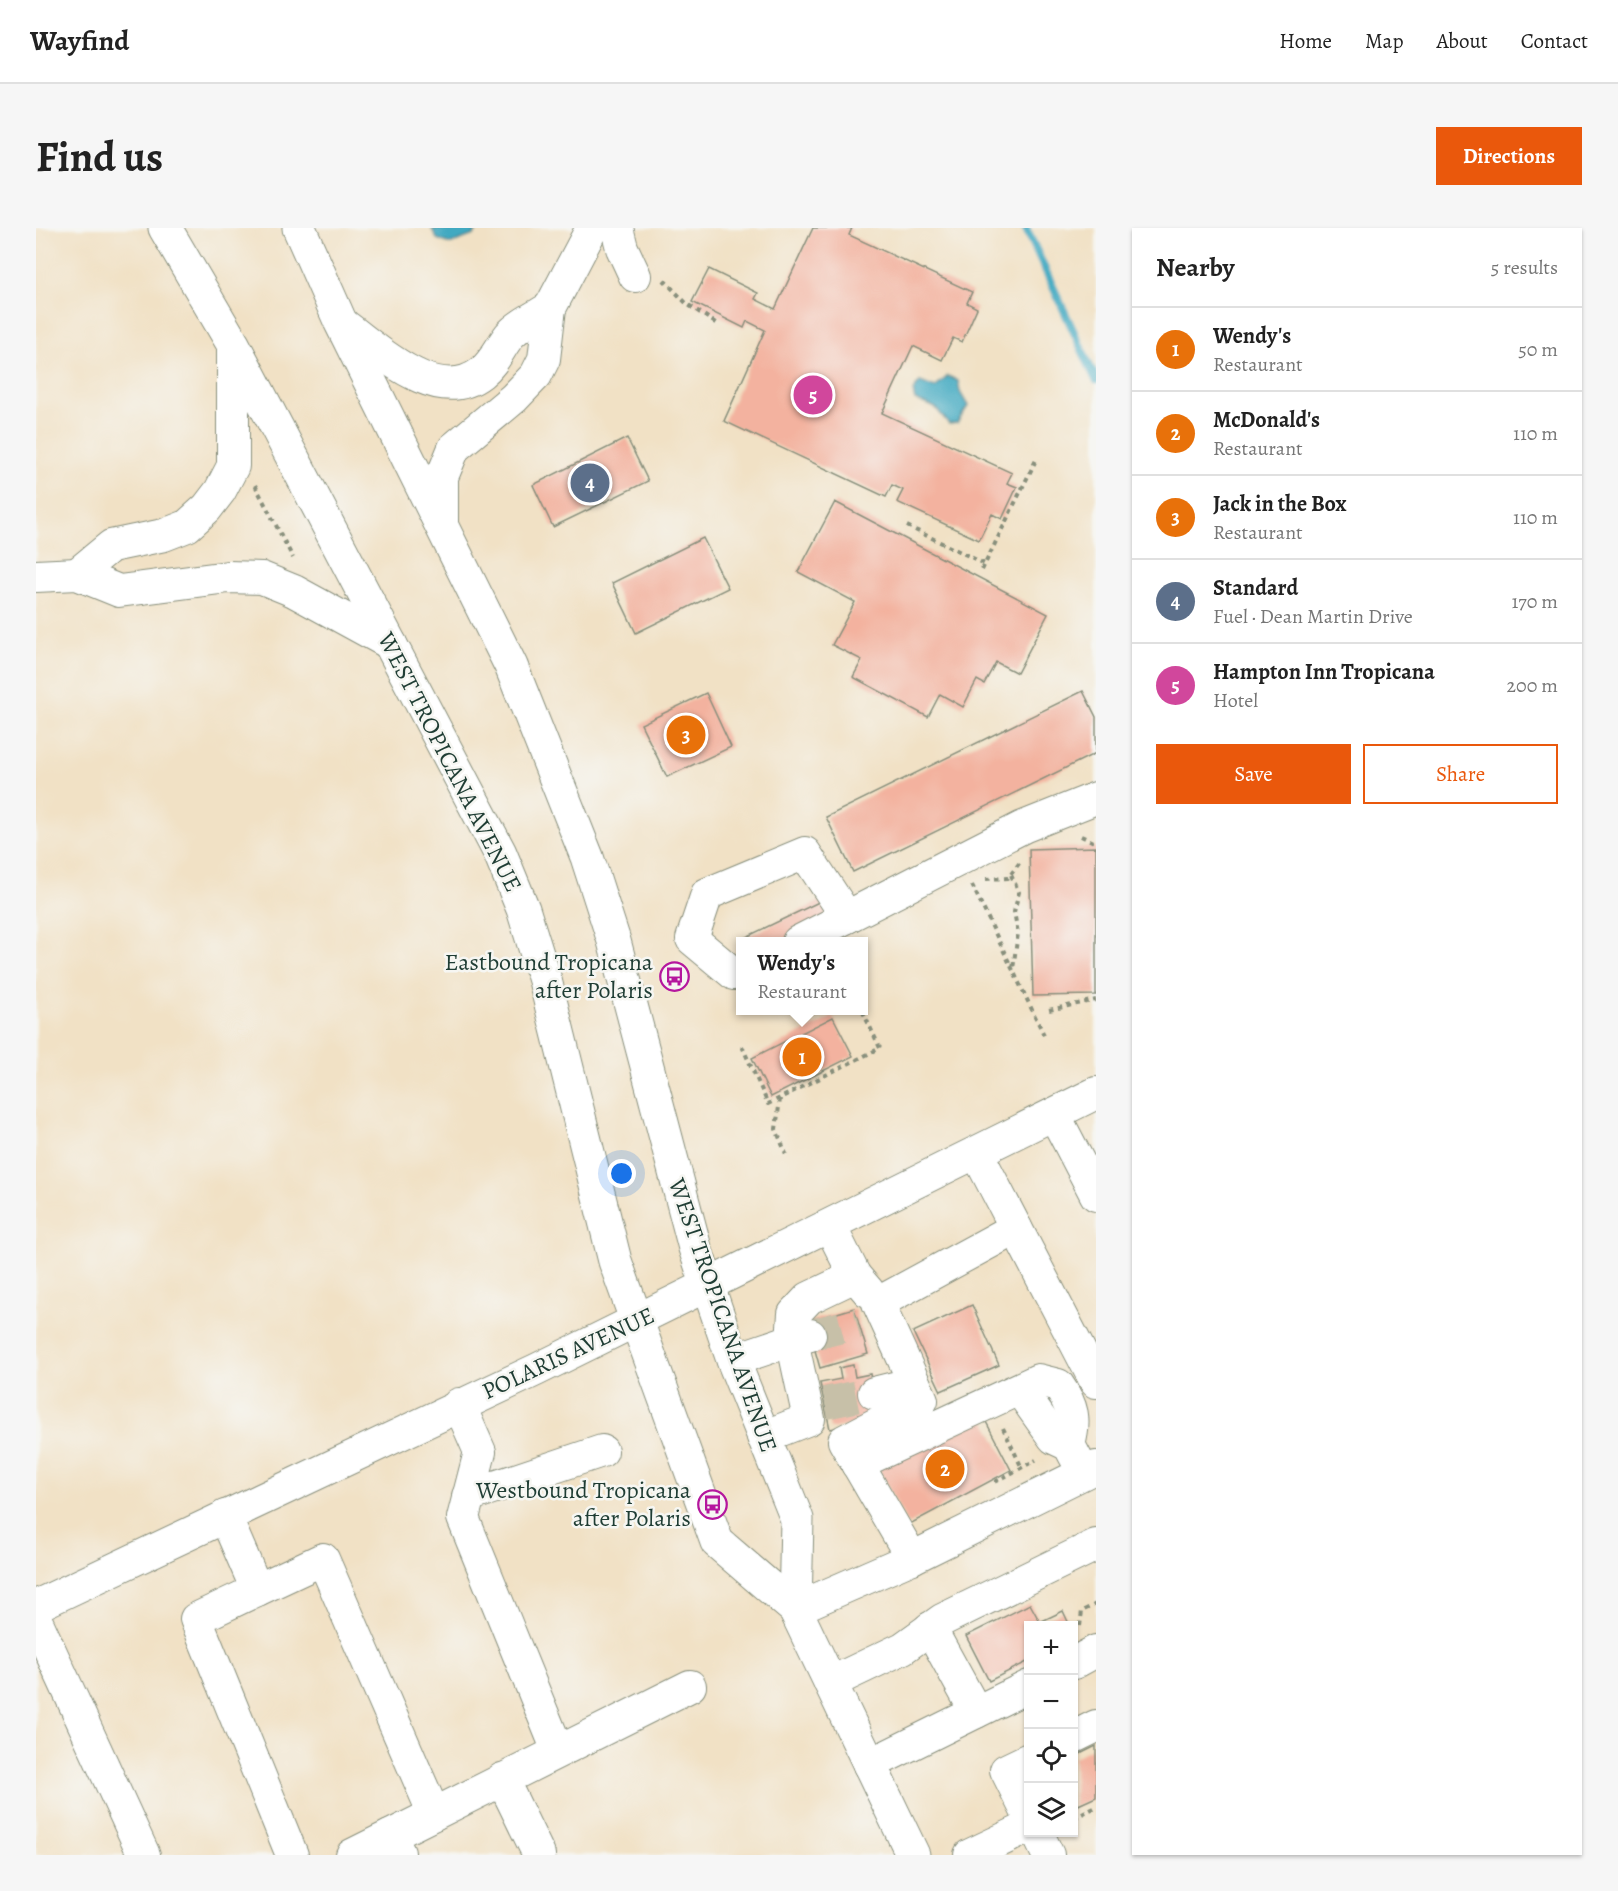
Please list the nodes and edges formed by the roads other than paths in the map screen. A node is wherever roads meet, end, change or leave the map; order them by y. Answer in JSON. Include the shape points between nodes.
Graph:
{"nodes":[{"id":1,"x":165,"y":228,"type":"edge"},
{"id":2,"x":298,"y":228,"type":"edge"},
{"id":3,"x":592,"y":228,"type":"edge"},
{"id":4,"x":617,"y":228,"type":"edge"},
{"id":5,"x":648,"y":277,"type":"road end"},
{"id":6,"x":550,"y":308,"type":"junction"},
{"id":7,"x":342,"y":323,"type":"junction"},
{"id":8,"x":233,"y":344,"type":"junction"},
{"id":9,"x":442,"y":525,"type":"junction"},
{"id":10,"x":77,"y":574,"type":"junction"},
{"id":11,"x":36,"y":576,"type":"edge"},
{"id":12,"x":392,"y":644,"type":"junction"},
{"id":13,"x":1096,"y":798,"type":"edge"},
{"id":14,"x":847,"y":917,"type":"junction"},
{"id":15,"x":808,"y":937,"type":"edge"},
{"id":16,"x":736,"y":973,"type":"edge"},
{"id":17,"x":1096,"y":1093,"type":"edge"},
{"id":18,"x":1054,"y":1114,"type":"junction"},
{"id":19,"x":977,"y":1153,"type":"junction"},
{"id":20,"x":1096,"y":1195,"type":"edge"},
{"id":21,"x":830,"y":1226,"type":"junction"},
{"id":22,"x":1016,"y":1228,"type":"junction"},
{"id":23,"x":855,"y":1276,"type":"junction"},
{"id":24,"x":708,"y":1285,"type":"junction"},
{"id":25,"x":874,"y":1314,"type":"junction"},
{"id":26,"x":636,"y":1321,"type":"junction"},
{"id":27,"x":801,"y":1337,"type":"junction"},
{"id":28,"x":733,"y":1360,"type":"junction"},
{"id":29,"x":1096,"y":1382,"type":"edge"},
{"id":30,"x":914,"y":1383,"type":"junction"},
{"id":31,"x":874,"y":1393,"type":"tunnel mouth"},
{"id":32,"x":459,"y":1404,"type":"junction"},
{"id":33,"x":813,"y":1409,"type":"junction"},
{"id":34,"x":763,"y":1437,"type":"junction"},
{"id":35,"x":602,"y":1451,"type":"dead end"},
{"id":36,"x":850,"y":1453,"type":"junction"},
{"id":37,"x":1090,"y":1470,"type":"edge"},
{"id":38,"x":468,"y":1496,"type":"junction"},
{"id":39,"x":225,"y":1516,"type":"junction"},
{"id":40,"x":1096,"y":1545,"type":"edge"},
{"id":41,"x":912,"y":1558,"type":"junction"},
{"id":42,"x":257,"y":1590,"type":"junction"},
{"id":43,"x":36,"y":1606,"type":"edge"},
{"id":44,"x":795,"y":1608,"type":"junction"},
{"id":45,"x":36,"y":1620,"type":"edge"},
{"id":46,"x":930,"y":1628,"type":"junction"},
{"id":47,"x":1088,"y":1640,"type":"edge"},
{"id":48,"x":1078,"y":1656,"type":"edge"},
{"id":49,"x":830,"y":1683,"type":"junction"},
{"id":50,"x":690,"y":1686,"type":"dead end"},
{"id":51,"x":1024,"y":1688,"type":"edge"},
{"id":52,"x":976,"y":1712,"type":"junction"},
{"id":53,"x":1096,"y":1726,"type":"edge"},
{"id":54,"x":1078,"y":1735,"type":"edge"},
{"id":55,"x":558,"y":1751,"type":"junction"},
{"id":56,"x":1024,"y":1761,"type":"edge"},
{"id":57,"x":869,"y":1765,"type":"junction"},
{"id":58,"x":502,"y":1779,"type":"junction"},
{"id":59,"x":1024,"y":1806,"type":"edge"},
{"id":60,"x":434,"y":1814,"type":"junction"},
{"id":61,"x":1024,"y":1829,"type":"edge"},
{"id":62,"x":1039,"y":1837,"type":"edge"},
{"id":63,"x":395,"y":1846,"type":"edge"},
{"id":64,"x":144,"y":1855,"type":"edge"},
{"id":65,"x":292,"y":1855,"type":"edge"},
{"id":66,"x":352,"y":1855,"type":"edge"},
{"id":67,"x":539,"y":1855,"type":"edge"},
{"id":68,"x":913,"y":1855,"type":"edge"},
{"id":69,"x":970,"y":1855,"type":"edge"},
{"id":70,"x":1048,"y":1855,"type":"edge"}],
"edges":[{"from":1,"to":8,"type":"main road","name":"WEST TROPICANA AVENUE"},
{"from":2,"to":7,"type":"main road","name":"WEST TROPICANA AVENUE"},
{"from":3,"to":6,"type":"street"},
{"from":4,"to":5,"type":"street","via":[[622,248]]},
{"from":6,"to":7,"type":"street","via":[[510,335],[480,374],[456,384],[437,384],[420,378]]},
{"from":6,"to":9,"type":"street","via":[[544,359],[536,375],[454,448],[442,477]]},
{"from":7,"to":9,"type":"main road","name":"WEST TROPICANA AVENUE"},
{"from":8,"to":10,"type":"street","via":[[233,466],[220,491],[187,526],[111,546]]},
{"from":8,"to":12,"type":"main road","name":"WEST TROPICANA AVENUE"},
{"from":9,"to":24,"type":"main road","name":"WEST TROPICANA AVENUE","via":[[511,666],[587,857],[614,941],[683,1208]]},
{"from":10,"to":11,"type":"street"},
{"from":10,"to":12,"type":"street","via":[[119,591],[228,577],[262,578]]},
{"from":12,"to":26,"type":"main road","name":"WEST TROPICANA AVENUE","via":[[475,801],[523,909],[615,1261]]},
{"from":13,"to":14,"type":"street","via":[[1023,827]]},
{"from":14,"to":15,"type":"street"},
{"from":14,"to":16,"type":"street","via":[[805,853],[707,894],[692,939]]},
{"from":17,"to":18,"type":"street","name":"POLARIS AVENUE"},
{"from":18,"to":19,"type":"street","name":"POLARIS AVENUE"},
{"from":18,"to":20,"type":"street"},
{"from":19,"to":21,"type":"street","name":"POLARIS AVENUE"},
{"from":19,"to":22,"type":"street"},
{"from":21,"to":23,"type":"street"},
{"from":21,"to":24,"type":"street","name":"POLARIS AVENUE"},
{"from":22,"to":25,"type":"street"},
{"from":22,"to":29,"type":"street"},
{"from":23,"to":25,"type":"street"},
{"from":23,"to":27,"type":"street","via":[[809,1298],[794,1314]]},
{"from":24,"to":26,"type":"street","name":"POLARIS AVENUE"},
{"from":24,"to":28,"type":"main road","name":"WEST TROPICANA AVENUE"},
{"from":25,"to":30,"type":"street"},
{"from":26,"to":32,"type":"street","name":"POLARIS AVENUE"},
{"from":26,"to":44,"type":"main road","name":"WEST TROPICANA AVENUE","via":[[717,1542]]},
{"from":27,"to":28,"type":"street"},
{"from":27,"to":33,"type":"street"},
{"from":28,"to":34,"type":"main road","name":"WEST TROPICANA AVENUE"},
{"from":30,"to":31,"type":"street"},
{"from":30,"to":36,"type":"street","via":[[922,1400]]},
{"from":32,"to":38,"type":"street","via":[[480,1452]]},
{"from":32,"to":39,"type":"street","name":"POLARIS AVENUE"},
{"from":33,"to":34,"type":"street"},
{"from":33,"to":36,"type":"street"},
{"from":34,"to":44,"type":"main road","name":"WEST TROPICANA AVENUE","via":[[797,1519]]},
{"from":35,"to":38,"type":"street"},
{"from":36,"to":37,"type":"street","via":[[1020,1390],[1054,1438],[1070,1445]]},
{"from":36,"to":41,"type":"street"},
{"from":37,"to":41,"type":"street"},
{"from":38,"to":55,"type":"street","via":[[463,1518]]},
{"from":39,"to":42,"type":"street"},
{"from":39,"to":43,"type":"street","name":"POLARIS AVENUE"},
{"from":40,"to":46,"type":"street"},
{"from":41,"to":44,"type":"street"},
{"from":42,"to":60,"type":"street","via":[[323,1559]]},
{"from":42,"to":65,"type":"street","via":[[196,1620]]},
{"from":44,"to":49,"type":"main road","name":"WEST TROPICANA AVENUE"},
{"from":45,"to":64,"type":"street"},
{"from":46,"to":49,"type":"street","via":[[903,1648]]},
{"from":46,"to":52,"type":"street"},
{"from":47,"to":48,"type":"street"},
{"from":49,"to":57,"type":"main road","name":"WEST TROPICANA AVENUE"},
{"from":50,"to":55,"type":"street"},
{"from":51,"to":52,"type":"street"},
{"from":52,"to":57,"type":"street"},
{"from":53,"to":54,"type":"street"},
{"from":55,"to":58,"type":"street"},
{"from":56,"to":59,"type":"street","via":[[1006,1770]]},
{"from":57,"to":68,"type":"main road","name":"WEST TROPICANA AVENUE"},
{"from":58,"to":60,"type":"street"},
{"from":58,"to":67,"type":"street"},
{"from":60,"to":63,"type":"street"},
{"from":61,"to":69,"type":"street"},
{"from":62,"to":70,"type":"street"},
{"from":63,"to":66,"type":"street"}]}
